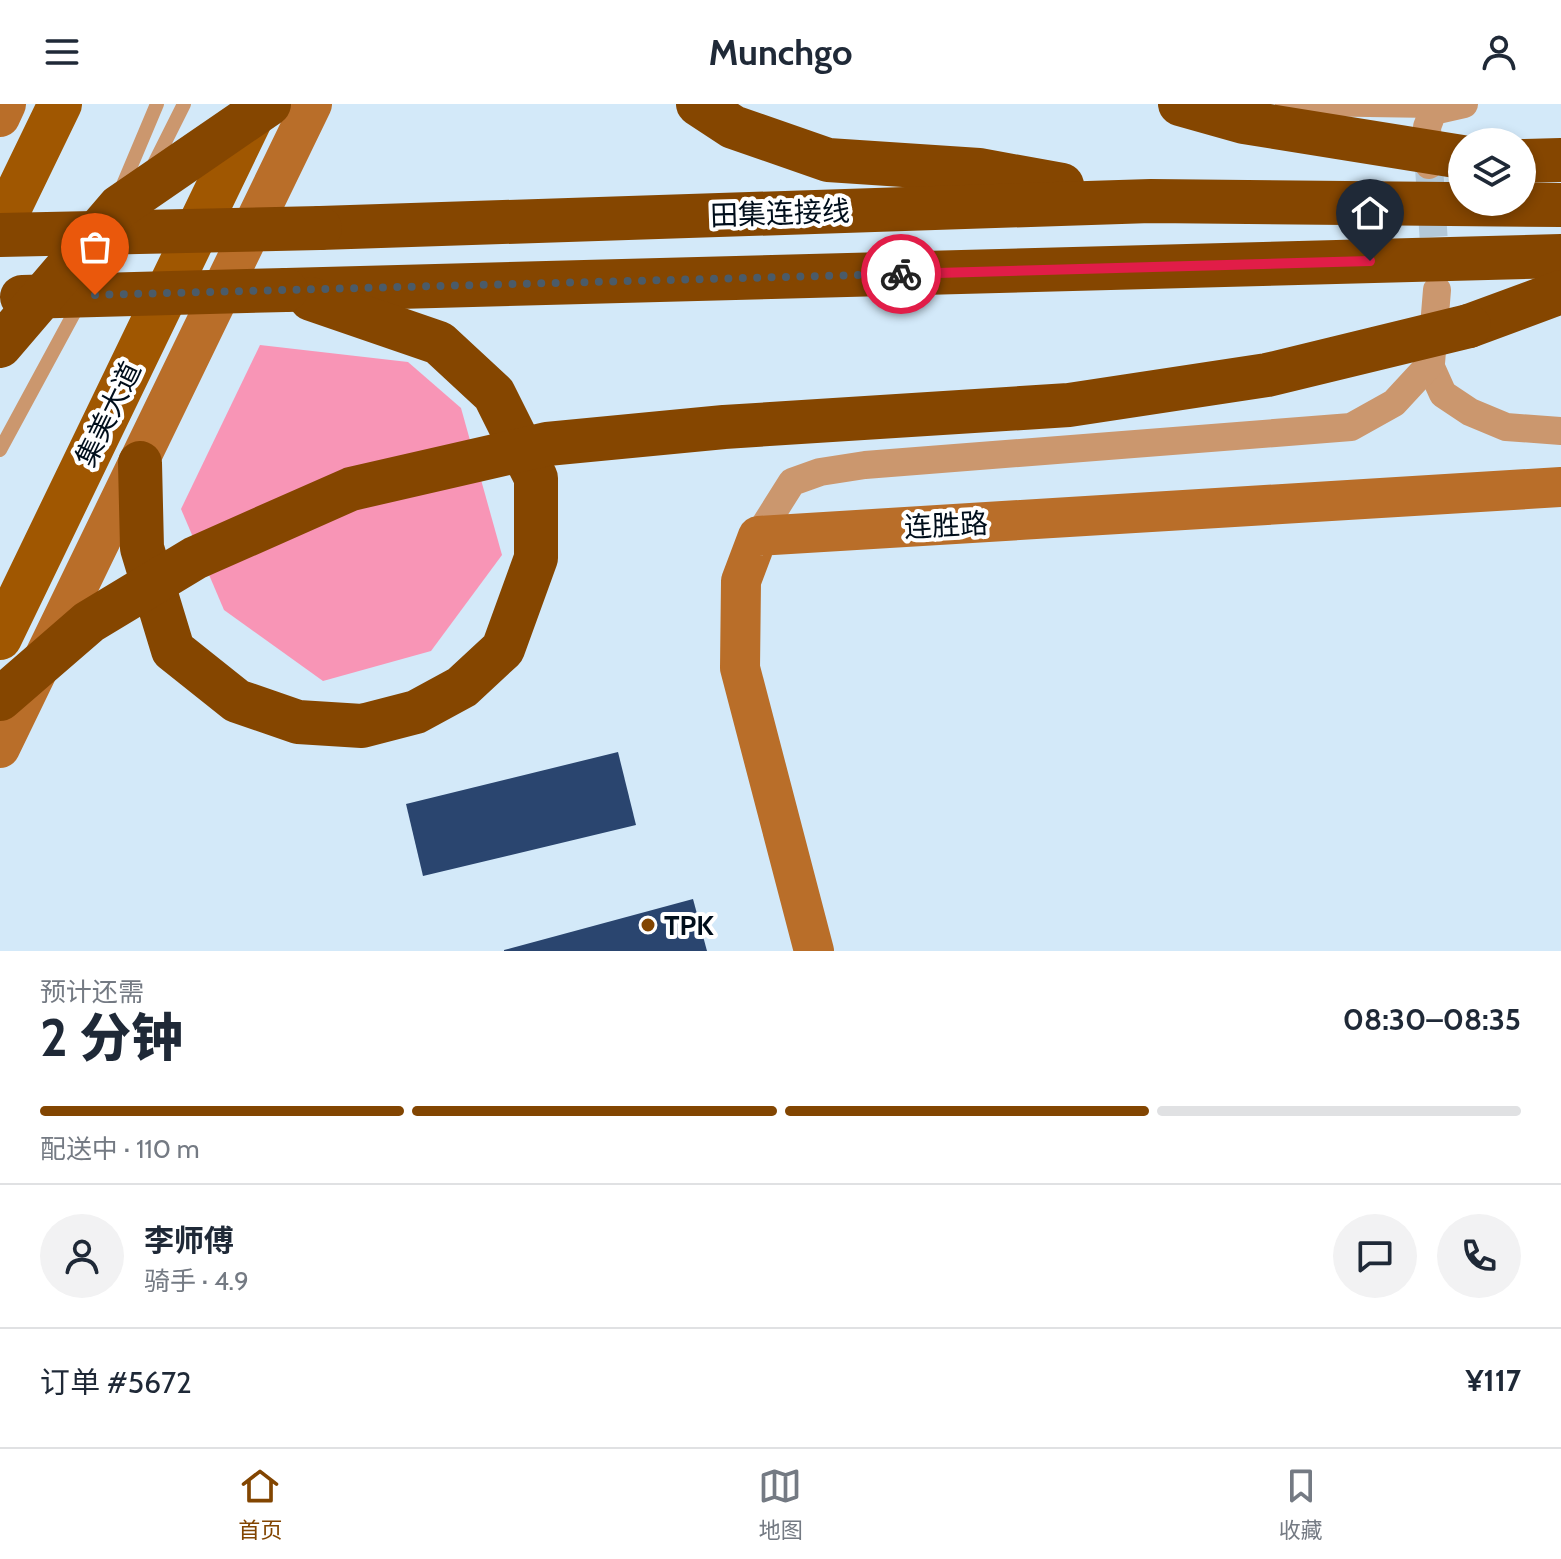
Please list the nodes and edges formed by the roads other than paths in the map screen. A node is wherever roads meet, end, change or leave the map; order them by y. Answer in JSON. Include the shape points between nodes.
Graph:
{"nodes":[{"id":1,"x":6,"y":104,"type":"edge"},
{"id":2,"x":60,"y":104,"type":"edge"},
{"id":3,"x":157,"y":104,"type":"edge"},
{"id":4,"x":184,"y":104,"type":"edge"},
{"id":5,"x":258,"y":104,"type":"edge"},
{"id":6,"x":269,"y":104,"type":"edge"},
{"id":7,"x":312,"y":104,"type":"edge"},
{"id":8,"x":698,"y":104,"type":"edge"},
{"id":9,"x":1180,"y":104,"type":"edge"},
{"id":10,"x":1282,"y":104,"type":"edge"},
{"id":11,"x":1464,"y":104,"type":"edge"},
{"id":12,"x":1433,"y":111,"type":"junction"},
{"id":13,"x":0,"y":117,"type":"edge"},
{"id":14,"x":1446,"y":162,"type":"edge"},
{"id":15,"x":1151,"y":201,"type":"junction"},
{"id":16,"x":1561,"y":205,"type":"edge"},
{"id":17,"x":0,"y":228,"type":"edge"},
{"id":18,"x":0,"y":235,"type":"edge"},
{"id":19,"x":1561,"y":256,"type":"edge"},
{"id":20,"x":286,"y":290,"type":"junction"},
{"id":21,"x":1437,"y":290,"type":"tunnel mouth"},
{"id":22,"x":1561,"y":292,"type":"edge"},
{"id":23,"x":0,"y":297,"type":"edge"},
{"id":24,"x":0,"y":346,"type":"edge"},
{"id":25,"x":1430,"y":365,"type":"junction"},
{"id":26,"x":28,"y":397,"type":"junction"},
{"id":27,"x":1561,"y":431,"type":"edge"},
{"id":28,"x":0,"y":450,"type":"edge"},
{"id":29,"x":140,"y":463,"type":"junction"},
{"id":30,"x":1561,"y":487,"type":"edge"},
{"id":31,"x":758,"y":536,"type":"junction"},
{"id":32,"x":0,"y":638,"type":"edge"},
{"id":33,"x":0,"y":699,"type":"edge"},
{"id":34,"x":0,"y":748,"type":"edge"},
{"id":35,"x":814,"y":951,"type":"edge"}],
"edges":[{"from":1,"to":13,"type":"street"},
{"from":2,"to":17,"type":"main road"},
{"from":3,"to":26,"type":"lane"},
{"from":4,"to":26,"type":"lane"},
{"from":5,"to":32,"type":"main road","name":"集美大道"},
{"from":6,"to":24,"type":"highway","bridge":true,"via":[[119,207]]},
{"from":7,"to":29,"type":"street"},
{"from":8,"to":15,"type":"highway","via":[[733,127],[828,160],[979,170]]},
{"from":9,"to":14,"type":"highway","bridge":true},
{"from":10,"to":12,"type":"lane"},
{"from":11,"to":12,"type":"street"},
{"from":12,"to":14,"type":"street","via":[[1427,127]]},
{"from":15,"to":16,"type":"highway","name":"田集连接线"},
{"from":15,"to":18,"type":"highway","name":"田集连接线","bridge":true},
{"from":19,"to":20,"type":"highway"},
{"from":20,"to":23,"type":"highway","bridge":true},
{"from":20,"to":29,"type":"highway","via":[[439,343],[494,394],[536,478],[536,558],[503,649],[462,687],[416,712],[362,726],[298,722],[237,701],[173,650],[142,548]]},
{"from":21,"to":25,"type":"street"},
{"from":22,"to":33,"type":"highway","bridge":true,"via":[[1469,326],[1267,375],[1084,402],[547,444],[351,489],[195,558],[89,622]]},
{"from":25,"to":27,"type":"street","via":[[1443,394],[1470,412],[1506,427]]},
{"from":25,"to":31,"type":"street","via":[[1394,403],[1351,427],[820,472],[792,482]]},
{"from":26,"to":28,"type":"lane"},
{"from":29,"to":34,"type":"street"},
{"from":30,"to":31,"type":"street","name":"连胜路"},
{"from":31,"to":35,"type":"street","via":[[741,581],[740,668]]}]}
